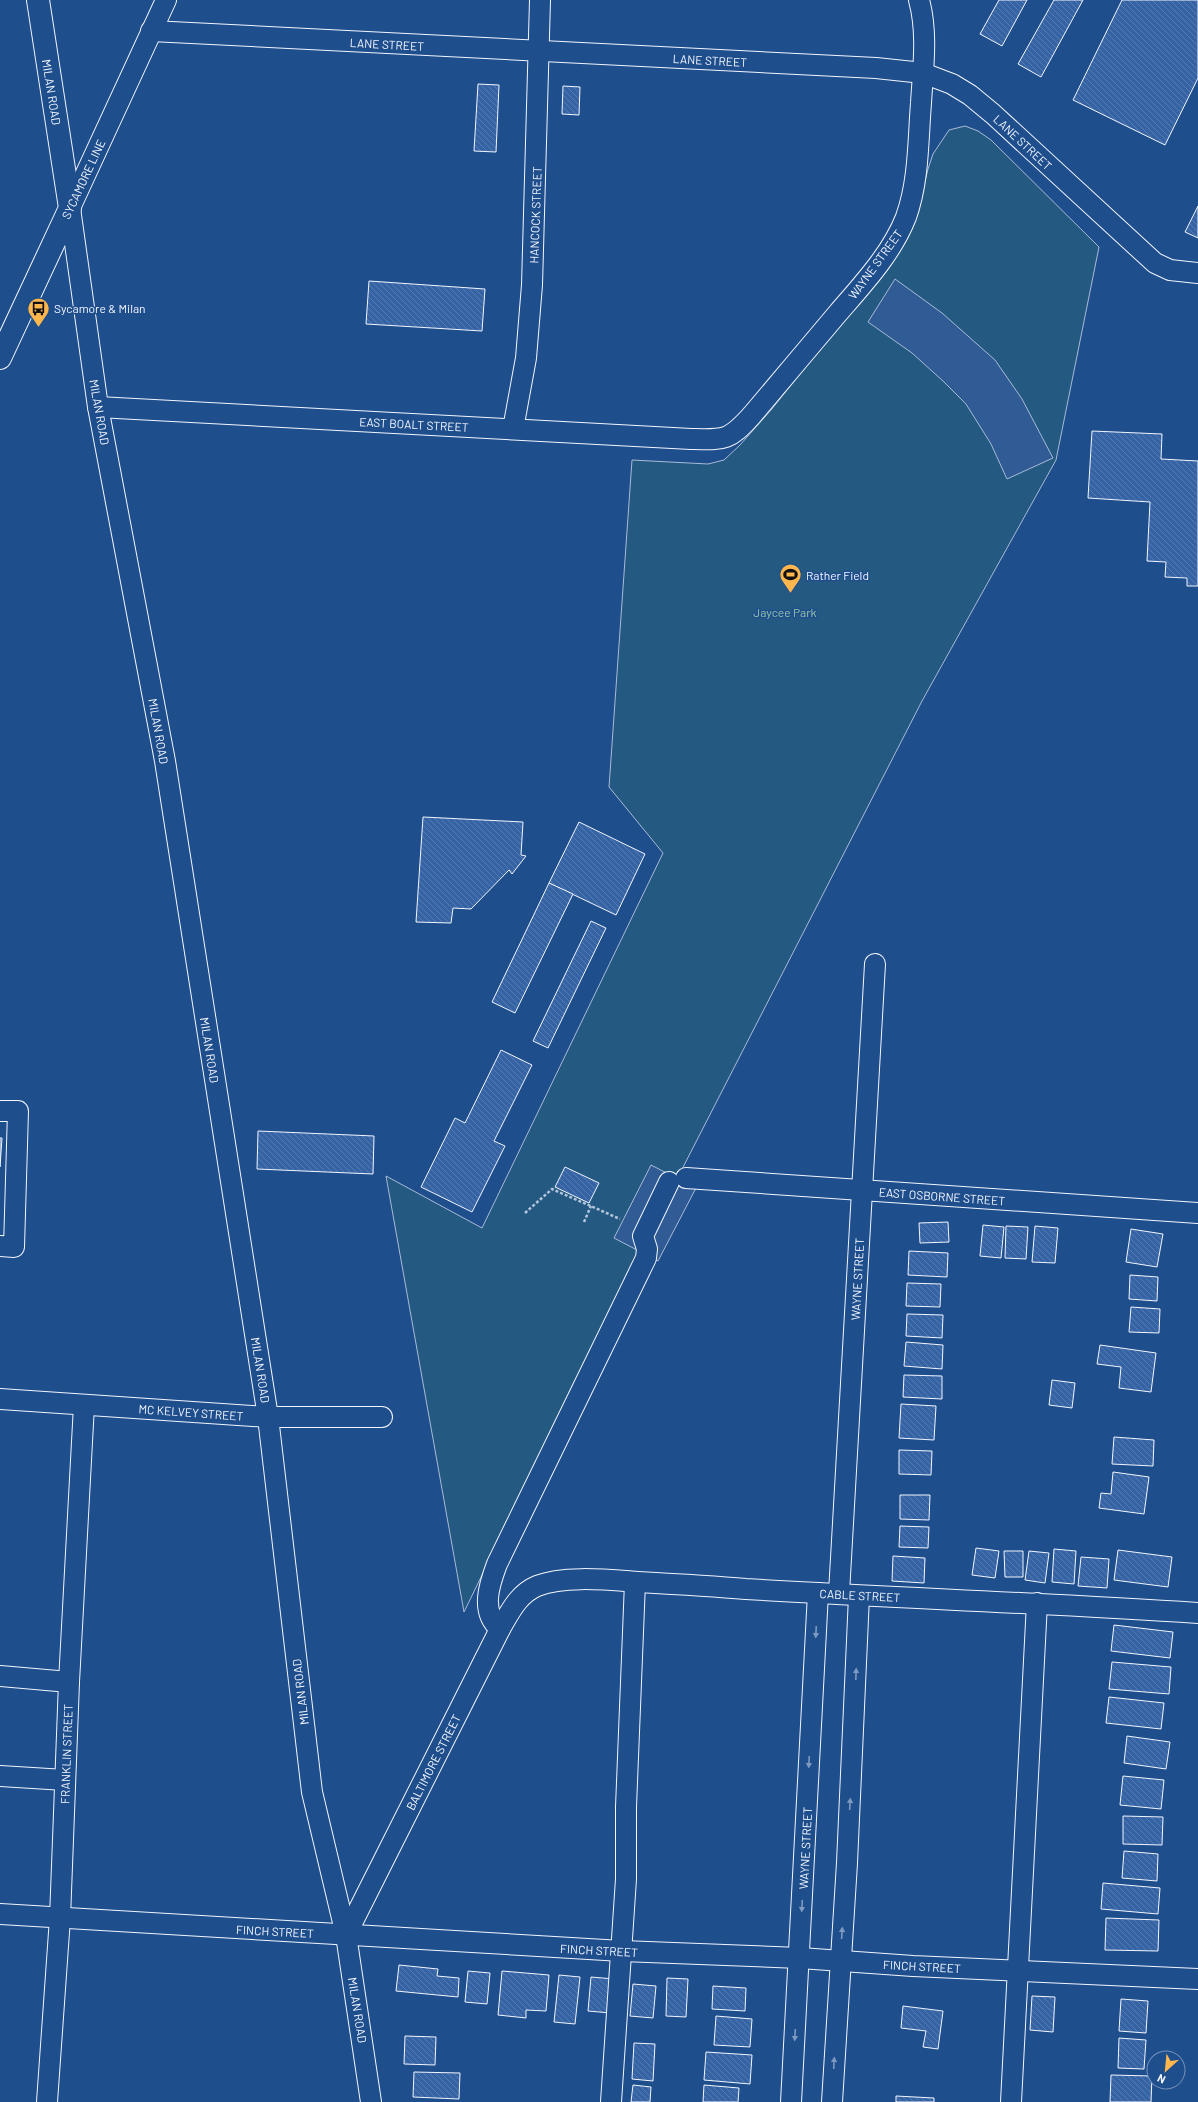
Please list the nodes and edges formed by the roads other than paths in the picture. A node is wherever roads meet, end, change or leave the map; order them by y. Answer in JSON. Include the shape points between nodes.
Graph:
{"nodes":[{"id":1,"x":38,"y":0,"type":"edge"},
{"id":2,"x":166,"y":0,"type":"edge"},
{"id":3,"x":540,"y":0,"type":"edge"},
{"id":4,"x":920,"y":0,"type":"edge"},
{"id":5,"x":151,"y":31,"type":"junction"},
{"id":6,"x":537,"y":52,"type":"junction"},
{"id":7,"x":923,"y":73,"type":"junction"},
{"id":8,"x":70,"y":208,"type":"junction"},
{"id":9,"x":1198,"y":273,"type":"edge"},
{"id":10,"x":0,"y":358,"type":"edge"},
{"id":11,"x":98,"y":407,"type":"junction"},
{"id":12,"x":513,"y":429,"type":"junction"},
{"id":13,"x":729,"y":437,"type":"joint"},
{"id":14,"x":875,"y":964,"type":"dead end"},
{"id":15,"x":0,"y":1111,"type":"edge"},
{"id":16,"x":862,"y":1191,"type":"junction"},
{"id":17,"x":1198,"y":1213,"type":"edge"},
{"id":18,"x":0,"y":1246,"type":"edge"},
{"id":19,"x":0,"y":1399,"type":"edge"},
{"id":20,"x":84,"y":1405,"type":"junction"},
{"id":21,"x":382,"y":1417,"type":"dead end"},
{"id":22,"x":268,"y":1418,"type":"junction"},
{"id":23,"x":635,"y":1582,"type":"junction"},
{"id":24,"x":525,"y":1593,"type":"joint"},
{"id":25,"x":818,"y":1593,"type":"junction"},
{"id":26,"x":839,"y":1593,"type":"junction"},
{"id":27,"x":859,"y":1596,"type":"junction"},
{"id":28,"x":1037,"y":1603,"type":"junction"},
{"id":29,"x":1198,"y":1613,"type":"edge"},
{"id":30,"x":500,"y":1629,"type":"junction"},
{"id":31,"x":0,"y":1676,"type":"edge"},
{"id":32,"x":69,"y":1682,"type":"junction"},
{"id":33,"x":0,"y":1776,"type":"edge"},
{"id":34,"x":65,"y":1780,"type":"junction"},
{"id":35,"x":0,"y":1914,"type":"edge"},
{"id":36,"x":60,"y":1918,"type":"junction"},
{"id":37,"x":346,"y":1935,"type":"junction"},
{"id":38,"x":622,"y":1951,"type":"junction"},
{"id":39,"x":800,"y":1958,"type":"junction"},
{"id":40,"x":840,"y":1960,"type":"junction"},
{"id":41,"x":1019,"y":1971,"type":"junction"},
{"id":42,"x":1198,"y":1979,"type":"edge"},
{"id":43,"x":48,"y":2102,"type":"edge"},
{"id":44,"x":371,"y":2102,"type":"edge"},
{"id":45,"x":611,"y":2102,"type":"edge"},
{"id":46,"x":791,"y":2102,"type":"edge"},
{"id":47,"x":832,"y":2102,"type":"edge"},
{"id":48,"x":1012,"y":2102,"type":"edge"}],
"edges":[{"from":1,"to":8,"type":"main road","name":"MILAN ROAD"},
{"from":2,"to":5,"type":"street","name":"SYCAMORE LINE"},
{"from":3,"to":6,"type":"street","name":"HANCOCK STREET"},
{"from":4,"to":7,"type":"street","name":"WAYNE STREET","via":[[924,16]]},
{"from":5,"to":6,"type":"street","name":"LANE STREET"},
{"from":5,"to":8,"type":"street","name":"SYCAMORE LINE"},
{"from":6,"to":7,"type":"street","name":"LANE STREET","via":[[876,68]]},
{"from":6,"to":12,"type":"street","name":"HANCOCK STREET","via":[[533,278],[526,358]]},
{"from":7,"to":9,"type":"street","name":"LANE STREET","via":[[952,84],[978,101],[1155,262],[1170,270]]},
{"from":7,"to":13,"type":"street","name":"WAYNE STREET","via":[[914,185],[900,230],[861,286],[752,415]]},
{"from":8,"to":10,"type":"main road","name":"SYCAMORE LINE"},
{"from":8,"to":11,"type":"street","name":"MILAN ROAD"},
{"from":11,"to":12,"type":"street","name":"EAST BOALT STREET"},
{"from":11,"to":22,"type":"street","name":"MILAN ROAD","via":[[165,761]]},
{"from":12,"to":13,"type":"street","name":"EAST BOALT STREET","via":[[691,439],[720,440]]},
{"from":14,"to":16,"type":"street","name":"WAYNE STREET"},
{"from":15,"to":18,"type":"street","via":[[18,1110],[14,1247]]},
{"from":16,"to":17,"type":"street","name":"EAST OSBORNE STREET"},
{"from":16,"to":26,"type":"street","name":"WAYNE STREET"},
{"from":16,"to":30,"type":"street","name":"EAST OSBORNE STREET","via":[[678,1180],[644,1236],[646,1258],[496,1569],[488,1604],[492,1622]]},
{"from":19,"to":20,"type":"street","name":"MC KELVEY STREET"},
{"from":20,"to":22,"type":"street","name":"MC KELVEY STREET"},
{"from":20,"to":32,"type":"street","name":"FRANKLIN STREET"},
{"from":21,"to":22,"type":"street","name":"MC KELVEY STREET"},
{"from":22,"to":37,"type":"street","name":"MILAN ROAD","via":[[312,1792]]},
{"from":23,"to":24,"type":"street","name":"CABLE STREET","via":[[590,1579],[549,1583]]},
{"from":23,"to":25,"type":"street","name":"CABLE STREET"},
{"from":23,"to":38,"type":"street"},
{"from":24,"to":30,"type":"street","name":"BALTIMORE STREET","via":[[513,1605]]},
{"from":25,"to":26,"type":"street","name":"CABLE STREET"},
{"from":25,"to":39,"type":"street","name":"WAYNE STREET","one_way":true},
{"from":26,"to":27,"type":"street","name":"CABLE STREET"},
{"from":27,"to":28,"type":"street","name":"CABLE STREET"},
{"from":40,"to":27,"type":"street","one_way":true},
{"from":28,"to":29,"type":"street","name":"CABLE STREET"},
{"from":28,"to":41,"type":"street"},
{"from":30,"to":37,"type":"street","name":"BALTIMORE STREET"},
{"from":31,"to":32,"type":"street"},
{"from":32,"to":34,"type":"street","name":"FRANKLIN STREET"},
{"from":33,"to":34,"type":"street"},
{"from":34,"to":36,"type":"street","name":"FRANKLIN STREET"},
{"from":35,"to":36,"type":"street","name":"FINCH STREET"},
{"from":36,"to":37,"type":"street","name":"FINCH STREET"},
{"from":36,"to":43,"type":"street","name":"FRANKLIN STREET"},
{"from":37,"to":38,"type":"street","name":"FINCH STREET"},
{"from":37,"to":44,"type":"street","name":"MILAN ROAD"},
{"from":38,"to":39,"type":"street","name":"FINCH STREET"},
{"from":38,"to":45,"type":"street"},
{"from":39,"to":40,"type":"street","name":"FINCH STREET"},
{"from":39,"to":46,"type":"street","name":"WAYNE STREET","one_way":true},
{"from":40,"to":41,"type":"street","name":"FINCH STREET"},
{"from":47,"to":40,"type":"street","one_way":true},
{"from":41,"to":42,"type":"street","name":"FINCH STREET"},
{"from":41,"to":48,"type":"street"}]}
